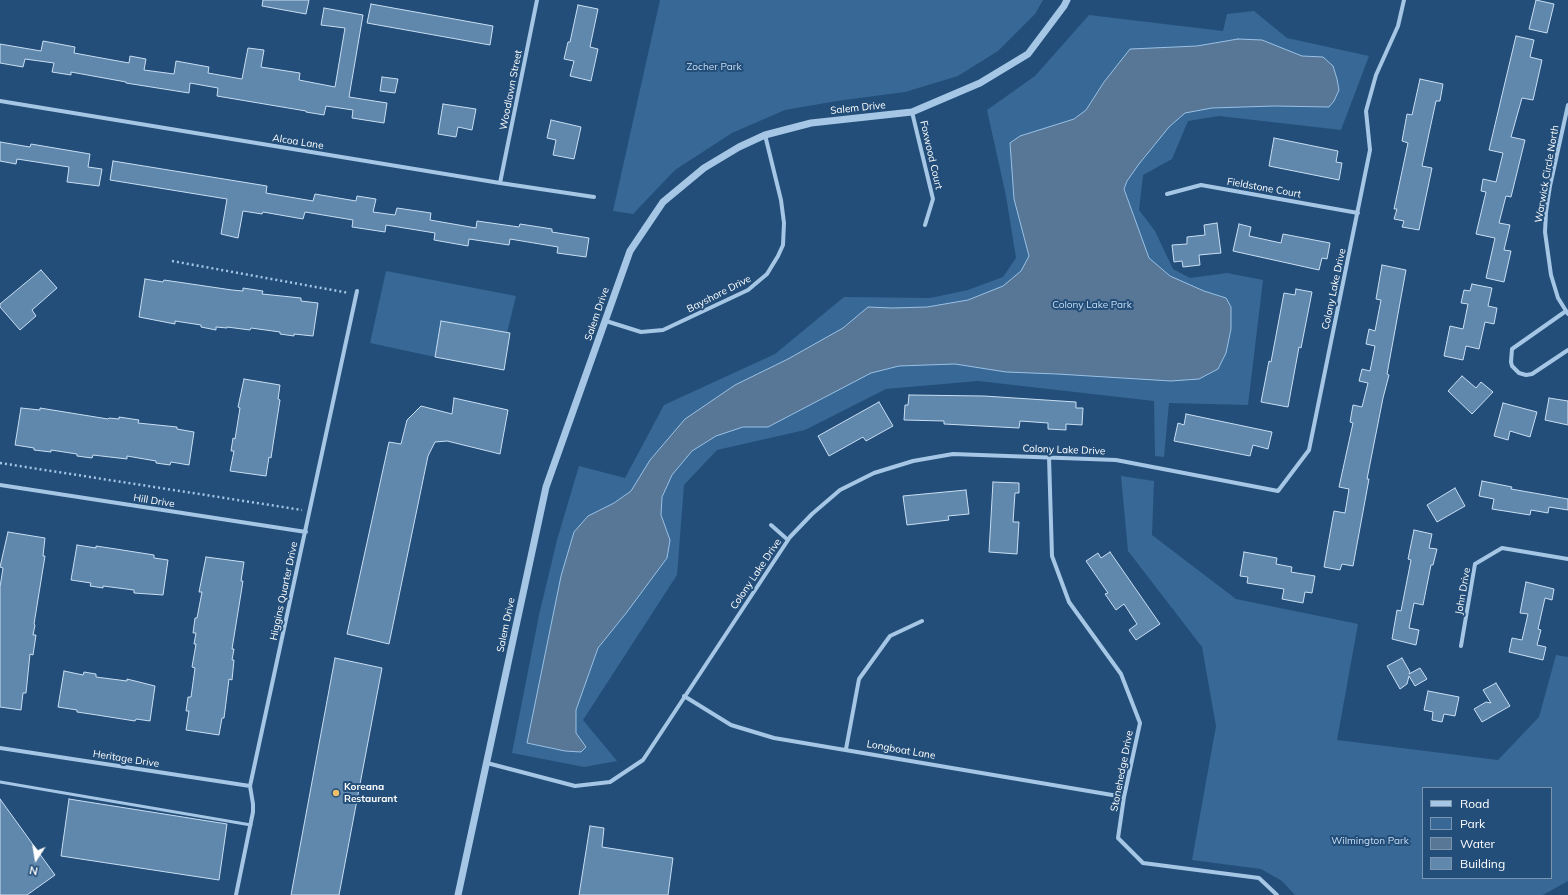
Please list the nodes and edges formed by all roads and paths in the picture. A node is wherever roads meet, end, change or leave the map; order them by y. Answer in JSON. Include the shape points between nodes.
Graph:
{"nodes":[{"id":1,"x":537,"y":0,"type":"edge"},
{"id":2,"x":1067,"y":0,"type":"edge"},
{"id":3,"x":1404,"y":0,"type":"edge"},
{"id":4,"x":0,"y":101,"type":"edge"},
{"id":5,"x":1568,"y":105,"type":"edge"},
{"id":6,"x":912,"y":112,"type":"junction"},
{"id":7,"x":765,"y":136,"type":"junction"},
{"id":8,"x":500,"y":183,"type":"junction"},
{"id":9,"x":1167,"y":194,"type":"dead end"},
{"id":10,"x":594,"y":197,"type":"dead end"},
{"id":11,"x":1358,"y":213,"type":"junction"},
{"id":12,"x":925,"y":226,"type":"dead end"},
{"id":13,"x":172,"y":261,"type":"dead end"},
{"id":14,"x":356,"y":292,"type":"joint"},
{"id":15,"x":1567,"y":313,"type":"edge"},
{"id":16,"x":606,"y":321,"type":"junction"},
{"id":17,"x":1568,"y":350,"type":"edge"},
{"id":18,"x":1049,"y":457,"type":"junction"},
{"id":19,"x":0,"y":463,"type":"edge"},
{"id":20,"x":0,"y":485,"type":"edge"},
{"id":21,"x":310,"y":511,"type":"junction"},
{"id":22,"x":771,"y":525,"type":"dead end"},
{"id":23,"x":306,"y":532,"type":"junction"},
{"id":24,"x":788,"y":540,"type":"junction"},
{"id":25,"x":1568,"y":559,"type":"edge"},
{"id":26,"x":922,"y":621,"type":"dead end"},
{"id":27,"x":1461,"y":646,"type":"dead end"},
{"id":28,"x":684,"y":696,"type":"junction"},
{"id":29,"x":0,"y":748,"type":"edge"},
{"id":30,"x":846,"y":749,"type":"junction"},
{"id":31,"x":487,"y":763,"type":"junction"},
{"id":32,"x":0,"y":782,"type":"edge"},
{"id":33,"x":250,"y":786,"type":"junction"},
{"id":34,"x":1124,"y":797,"type":"junction"},
{"id":35,"x":251,"y":825,"type":"junction"},
{"id":36,"x":236,"y":895,"type":"edge"},
{"id":37,"x":458,"y":895,"type":"edge"},
{"id":38,"x":1277,"y":895,"type":"edge"}],
"edges":[{"from":1,"to":8,"type":"street","name":"Woodlawn Street"},
{"from":2,"to":6,"type":"street","name":"Salem Drive","via":[[1028,54],[980,84]]},
{"from":3,"to":11,"type":"street","name":"Colony Lake Drive","via":[[1398,26],[1376,75],[1366,112],[1370,150]]},
{"from":4,"to":8,"type":"street","name":"Alcoa Lane"},
{"from":5,"to":15,"type":"street","name":"Warwick Circle North","via":[[1550,186],[1545,232],[1551,275],[1558,298]]},
{"from":6,"to":7,"type":"street","name":"Salem Drive","via":[[811,123]]},
{"from":6,"to":12,"type":"street","name":"Foxwood Court","via":[[933,199]]},
{"from":7,"to":16,"type":"street","name":"Salem Drive","via":[[739,147],[704,168],[663,202],[630,251]]},
{"from":7,"to":16,"type":"street","name":"Bayshore Drive","via":[[784,223],[782,245],[767,274],[748,290],[663,330],[641,332]]},
{"from":8,"to":10,"type":"street","name":"Alcoa Lane"},
{"from":9,"to":11,"type":"street","name":"Fieldstone Court","via":[[1201,185]]},
{"from":11,"to":18,"type":"street","name":"Colony Lake Drive","via":[[1309,450],[1278,491],[1116,460]]},
{"from":13,"to":14,"type":"path"},
{"from":14,"to":21,"type":"street","name":"Higgins Quarter Drive"},
{"from":15,"to":17,"type":"street","via":[[1512,349],[1511,362],[1516,370],[1526,375],[1532,374]]},
{"from":16,"to":31,"type":"street","name":"Salem Drive","via":[[546,487]]},
{"from":18,"to":24,"type":"street","name":"Colony Lake Drive","via":[[953,454],[913,461],[874,473],[840,490],[812,514]]},
{"from":18,"to":34,"type":"street","name":"Stonehedge Drive","via":[[1052,556],[1069,602],[1121,674],[1140,723]]},
{"from":19,"to":21,"type":"path"},
{"from":20,"to":23,"type":"street","name":"Hill Drive"},
{"from":21,"to":23,"type":"street","name":"Higgins Quarter Drive"},
{"from":22,"to":24,"type":"street"},
{"from":23,"to":33,"type":"street","name":"Higgins Quarter Drive"},
{"from":24,"to":28,"type":"street","name":"Colony Lake Drive"},
{"from":25,"to":27,"type":"street","name":"John Drive","via":[[1502,548],[1475,564]]},
{"from":26,"to":30,"type":"street","via":[[890,636],[859,679]]},
{"from":28,"to":30,"type":"street","name":"Longboat Lane","via":[[731,725],[774,738]]},
{"from":28,"to":31,"type":"street","name":"Colony Lake Drive","via":[[643,760],[610,782],[575,786]]},
{"from":29,"to":33,"type":"street","name":"Heritage Drive"},
{"from":30,"to":34,"type":"street","name":"Longboat Lane"},
{"from":31,"to":37,"type":"street","name":"Salem Drive"},
{"from":32,"to":35,"type":"lane"},
{"from":33,"to":35,"type":"street","name":"Higgins Quarter Drive","via":[[253,804]]},
{"from":34,"to":38,"type":"street","name":"Stonehedge Drive","via":[[1118,838],[1143,863],[1259,878]]},
{"from":35,"to":36,"type":"street","name":"Higgins Quarter Drive"}]}
